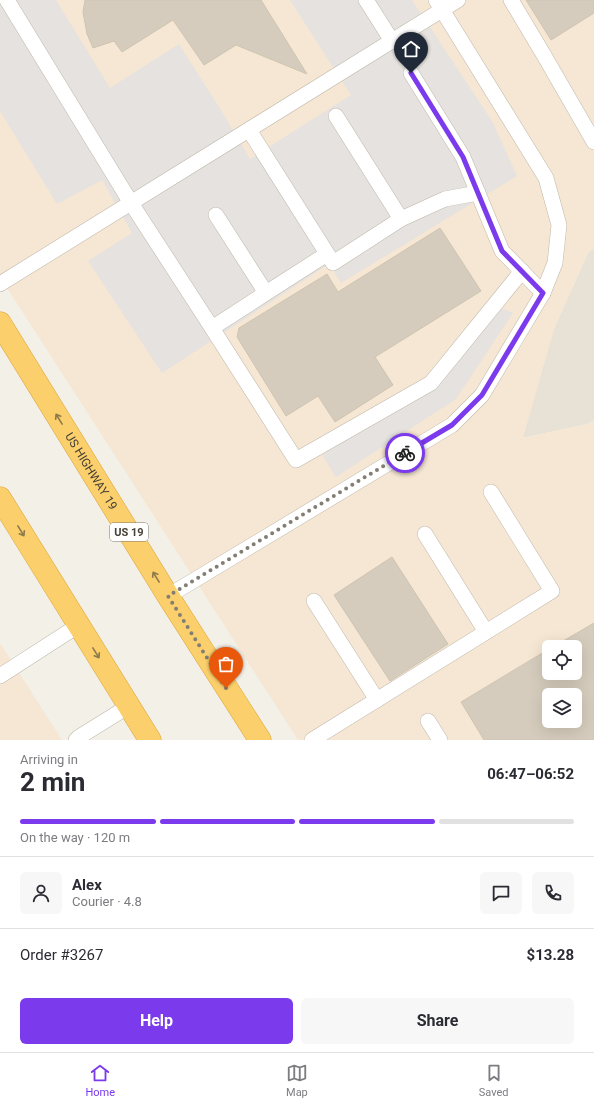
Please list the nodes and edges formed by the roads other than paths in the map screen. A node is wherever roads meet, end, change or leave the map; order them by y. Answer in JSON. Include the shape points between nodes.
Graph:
{"nodes":[{"id":1,"x":7,"y":0,"type":"edge"},
{"id":2,"x":366,"y":0,"type":"edge"},
{"id":3,"x":458,"y":0,"type":"edge"},
{"id":4,"x":511,"y":0,"type":"edge"},
{"id":5,"x":439,"y":5,"type":"edge"},
{"id":6,"x":392,"y":41,"type":"junction"},
{"id":7,"x":411,"y":73,"type":"dead end"},
{"id":8,"x":336,"y":116,"type":"dead end"},
{"id":9,"x":249,"y":130,"type":"junction"},
{"id":10,"x":594,"y":142,"type":"edge"},
{"id":11,"x":478,"y":194,"type":"junction"},
{"id":12,"x":131,"y":203,"type":"junction"},
{"id":13,"x":216,"y":215,"type":"dead end"},
{"id":14,"x":401,"y":219,"type":"junction"},
{"id":15,"x":327,"y":254,"type":"junction"},
{"id":16,"x":522,"y":272,"type":"junction"},
{"id":17,"x":0,"y":284,"type":"edge"},
{"id":18,"x":266,"y":293,"type":"junction"},
{"id":19,"x":543,"y":293,"type":"junction"},
{"id":20,"x":0,"y":323,"type":"edge"},
{"id":21,"x":212,"y":328,"type":"junction"},
{"id":22,"x":491,"y":492,"type":"dead end"},
{"id":23,"x":0,"y":498,"type":"edge"},
{"id":24,"x":426,"y":534,"type":"dead end"},
{"id":25,"x":168,"y":596,"type":"junction"},
{"id":26,"x":314,"y":601,"type":"dead end"},
{"id":27,"x":79,"y":625,"type":"junction"},
{"id":28,"x":486,"y":632,"type":"junction"},
{"id":29,"x":0,"y":676,"type":"edge"},
{"id":30,"x":377,"y":700,"type":"junction"},
{"id":31,"x":129,"y":706,"type":"junction"},
{"id":32,"x":428,"y":721,"type":"dead end"},
{"id":33,"x":76,"y":740,"type":"edge"},
{"id":34,"x":150,"y":740,"type":"edge"},
{"id":35,"x":260,"y":740,"type":"edge"},
{"id":36,"x":312,"y":740,"type":"edge"},
{"id":37,"x":440,"y":740,"type":"edge"}],
"edges":[{"from":1,"to":12,"type":"lane"},
{"from":2,"to":6,"type":"lane"},
{"from":3,"to":5,"type":"lane"},
{"from":4,"to":10,"type":"lane"},
{"from":5,"to":6,"type":"lane"},
{"from":5,"to":19,"type":"lane","via":[[546,178],[559,225],[555,263]]},
{"from":6,"to":9,"type":"lane"},
{"from":7,"to":11,"type":"lane","via":[[463,157]]},
{"from":8,"to":14,"type":"lane"},
{"from":9,"to":12,"type":"lane"},
{"from":9,"to":15,"type":"lane"},
{"from":11,"to":14,"type":"lane","via":[[446,199]]},
{"from":11,"to":16,"type":"lane","via":[[502,251]]},
{"from":12,"to":17,"type":"lane"},
{"from":12,"to":21,"type":"lane"},
{"from":13,"to":18,"type":"lane"},
{"from":14,"to":15,"type":"lane","via":[[333,263]]},
{"from":15,"to":18,"type":"lane"},
{"from":16,"to":19,"type":"lane"},
{"from":16,"to":21,"type":"lane","via":[[430,383],[296,460]]},
{"from":18,"to":21,"type":"lane"},
{"from":19,"to":25,"type":"lane","via":[[482,395],[452,425]]},
{"from":25,"to":20,"type":"highway","name":"US HIGHWAY 19","number":"US 19","one_way":true},
{"from":22,"to":28,"type":"lane","via":[[552,591]]},
{"from":23,"to":27,"type":"highway","one_way":true},
{"from":24,"to":28,"type":"lane"},
{"from":25,"to":35,"type":"highway","name":"US HIGHWAY 19","number":"US 19"},
{"from":26,"to":30,"type":"lane"},
{"from":27,"to":29,"type":"lane"},
{"from":27,"to":31,"type":"highway","one_way":true},
{"from":28,"to":30,"type":"lane"},
{"from":30,"to":36,"type":"lane"},
{"from":31,"to":33,"type":"lane"},
{"from":31,"to":34,"type":"highway"},
{"from":32,"to":37,"type":"lane"}]}
